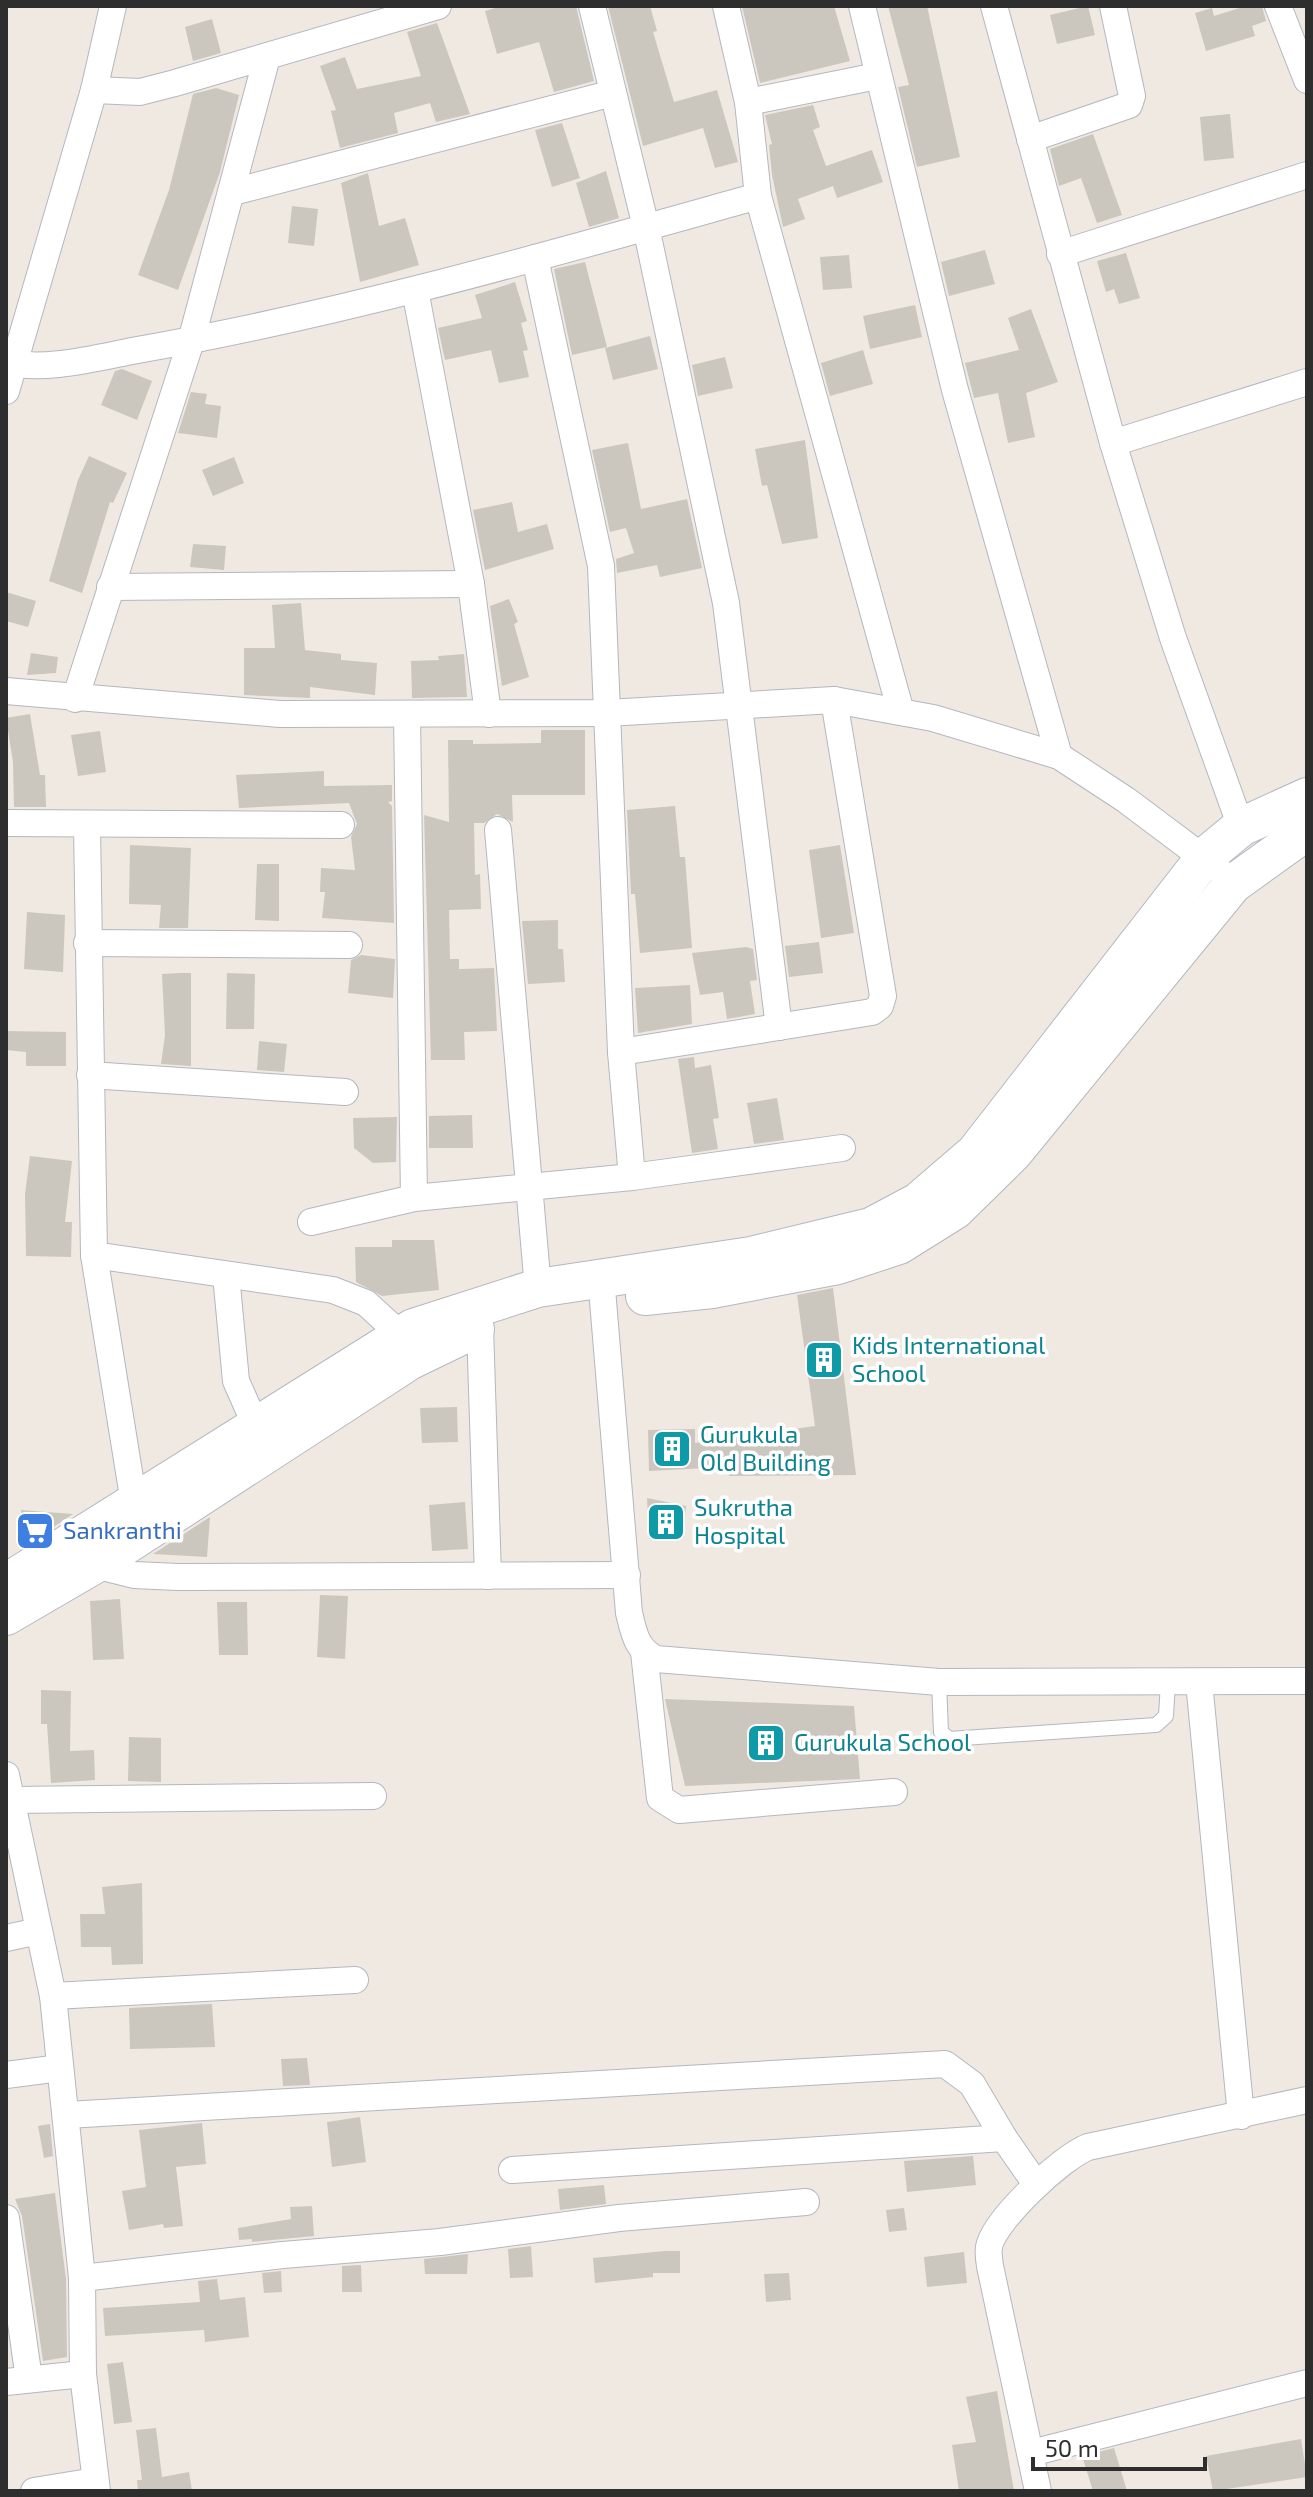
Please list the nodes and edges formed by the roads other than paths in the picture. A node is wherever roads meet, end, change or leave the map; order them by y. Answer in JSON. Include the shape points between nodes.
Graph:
{"nodes":[{"id":1,"x":113,"y":6,"type":"edge"},
{"id":2,"x":438,"y":6,"type":"edge"},
{"id":3,"x":592,"y":6,"type":"edge"},
{"id":4,"x":726,"y":6,"type":"edge"},
{"id":5,"x":862,"y":6,"type":"edge"},
{"id":6,"x":994,"y":6,"type":"edge"},
{"id":7,"x":1113,"y":6,"type":"edge"},
{"id":8,"x":1278,"y":6,"type":"edge"},
{"id":9,"x":267,"y":57,"type":"junction"},
{"id":10,"x":877,"y":76,"type":"junction"},
{"id":11,"x":1307,"y":80,"type":"edge"},
{"id":12,"x":94,"y":90,"type":"junction"},
{"id":13,"x":613,"y":93,"type":"junction"},
{"id":14,"x":748,"y":102,"type":"junction"},
{"id":15,"x":1030,"y":139,"type":"junction"},
{"id":16,"x":1307,"y":175,"type":"edge"},
{"id":17,"x":233,"y":192,"type":"junction"},
{"id":18,"x":758,"y":196,"type":"junction"},
{"id":19,"x":646,"y":227,"type":"junction"},
{"id":20,"x":1060,"y":254,"type":"junction"},
{"id":21,"x":535,"y":258,"type":"junction"},
{"id":22,"x":415,"y":290,"type":"junction"},
{"id":23,"x":191,"y":341,"type":"junction"},
{"id":24,"x":10,"y":362,"type":"edge"},
{"id":25,"x":1307,"y":382,"type":"edge"},
{"id":26,"x":6,"y":391,"type":"edge"},
{"id":27,"x":1113,"y":443,"type":"junction"},
{"id":28,"x":471,"y":584,"type":"junction"},
{"id":29,"x":110,"y":587,"type":"junction"},
{"id":30,"x":6,"y":691,"type":"edge"},
{"id":31,"x":75,"y":699,"type":"junction"},
{"id":32,"x":834,"y":700,"type":"junction"},
{"id":33,"x":737,"y":704,"type":"junction"},
{"id":34,"x":901,"y":712,"type":"junction"},
{"id":35,"x":607,"y":713,"type":"junction"},
{"id":36,"x":407,"y":714,"type":"junction"},
{"id":37,"x":488,"y":714,"type":"junction"},
{"id":38,"x":1059,"y":756,"type":"junction"},
{"id":39,"x":1307,"y":797,"type":"edge"},
{"id":40,"x":6,"y":823,"type":"edge"},
{"id":41,"x":87,"y":825,"type":"junction"},
{"id":42,"x":341,"y":825,"type":"dead end"},
{"id":43,"x":1241,"y":827,"type":"junction"},
{"id":44,"x":498,"y":830,"type":"dead end"},
{"id":45,"x":1307,"y":831,"type":"edge"},
{"id":46,"x":1206,"y":856,"type":"junction"},
{"id":47,"x":1233,"y":884,"type":"junction"},
{"id":48,"x":87,"y":943,"type":"junction"},
{"id":49,"x":349,"y":945,"type":"dead end"},
{"id":50,"x":779,"y":1027,"type":"junction"},
{"id":51,"x":621,"y":1052,"type":"junction"},
{"id":52,"x":90,"y":1075,"type":"junction"},
{"id":53,"x":345,"y":1092,"type":"dead end"},
{"id":54,"x":842,"y":1148,"type":"dead end"},
{"id":55,"x":632,"y":1177,"type":"junction"},
{"id":56,"x":526,"y":1187,"type":"junction"},
{"id":57,"x":414,"y":1198,"type":"junction"},
{"id":58,"x":311,"y":1222,"type":"dead end"},
{"id":59,"x":94,"y":1255,"type":"junction"},
{"id":60,"x":226,"y":1275,"type":"junction"},
{"id":61,"x":538,"y":1288,"type":"junction"},
{"id":62,"x":602,"y":1290,"type":"junction"},
{"id":63,"x":480,"y":1327,"type":"junction"},
{"id":64,"x":401,"y":1335,"type":"junction"},
{"id":65,"x":256,"y":1426,"type":"junction"},
{"id":66,"x":134,"y":1503,"type":"junction"},
{"id":67,"x":94,"y":1565,"type":"junction"},
{"id":68,"x":627,"y":1575,"type":"junction"},
{"id":69,"x":488,"y":1576,"type":"junction"},
{"id":70,"x":6,"y":1583,"type":"edge"},
{"id":71,"x":6,"y":1616,"type":"edge"},
{"id":72,"x":644,"y":1652,"type":"junction"},
{"id":73,"x":1307,"y":1681,"type":"edge"},
{"id":74,"x":939,"y":1682,"type":"junction"},
{"id":75,"x":1168,"y":1682,"type":"junction"},
{"id":76,"x":1199,"y":1682,"type":"junction"},
{"id":77,"x":8,"y":1787,"type":"edge"},
{"id":78,"x":894,"y":1792,"type":"dead end"},
{"id":79,"x":373,"y":1796,"type":"dead end"},
{"id":80,"x":39,"y":1931,"type":"junction"},
{"id":81,"x":6,"y":1938,"type":"edge"},
{"id":82,"x":355,"y":1980,"type":"dead end"},
{"id":83,"x":53,"y":1996,"type":"junction"},
{"id":84,"x":60,"y":2068,"type":"junction"},
{"id":85,"x":6,"y":2075,"type":"edge"},
{"id":86,"x":1307,"y":2100,"type":"edge"},
{"id":87,"x":67,"y":2115,"type":"junction"},
{"id":88,"x":1241,"y":2116,"type":"junction"},
{"id":89,"x":1004,"y":2138,"type":"junction"},
{"id":90,"x":512,"y":2170,"type":"dead end"},
{"id":91,"x":1036,"y":2184,"type":"junction"},
{"id":92,"x":806,"y":2202,"type":"dead end"},
{"id":93,"x":6,"y":2218,"type":"edge"},
{"id":94,"x":82,"y":2278,"type":"junction"},
{"id":95,"x":83,"y":2374,"type":"junction"},
{"id":96,"x":17,"y":2381,"type":"edge"},
{"id":97,"x":1307,"y":2383,"type":"edge"},
{"id":98,"x":1031,"y":2453,"type":"junction"},
{"id":99,"x":96,"y":2486,"type":"edge"},
{"id":100,"x":34,"y":2491,"type":"edge"},
{"id":101,"x":1038,"y":2491,"type":"edge"}],
"edges":[{"from":1,"to":12,"type":"street"},
{"from":2,"to":9,"type":"street"},
{"from":3,"to":13,"type":"street"},
{"from":4,"to":14,"type":"street"},
{"from":5,"to":10,"type":"street"},
{"from":6,"to":15,"type":"street"},
{"from":7,"to":15,"type":"street","via":[[1132,96],[1129,105]]},
{"from":8,"to":11,"type":"street"},
{"from":9,"to":12,"type":"street","via":[[140,92]]},
{"from":9,"to":17,"type":"street"},
{"from":10,"to":14,"type":"street"},
{"from":10,"to":38,"type":"street","via":[[955,390]]},
{"from":12,"to":24,"type":"street"},
{"from":13,"to":17,"type":"street"},
{"from":13,"to":19,"type":"street"},
{"from":14,"to":18,"type":"street"},
{"from":15,"to":20,"type":"street"},
{"from":16,"to":20,"type":"street"},
{"from":17,"to":23,"type":"street"},
{"from":18,"to":19,"type":"street"},
{"from":18,"to":34,"type":"street"},
{"from":19,"to":21,"type":"street"},
{"from":19,"to":33,"type":"street","via":[[726,603]]},
{"from":20,"to":27,"type":"street"},
{"from":21,"to":22,"type":"street"},
{"from":21,"to":35,"type":"street","via":[[601,566]]},
{"from":22,"to":23,"type":"street"},
{"from":22,"to":28,"type":"street"},
{"from":23,"to":24,"type":"street","via":[[66,363]]},
{"from":23,"to":29,"type":"street"},
{"from":24,"to":26,"type":"street"},
{"from":25,"to":27,"type":"street"},
{"from":27,"to":43,"type":"street","via":[[1173,638]]},
{"from":28,"to":29,"type":"street"},
{"from":28,"to":37,"type":"street"},
{"from":29,"to":31,"type":"street"},
{"from":30,"to":31,"type":"street"},
{"from":31,"to":36,"type":"street","via":[[280,714]]},
{"from":32,"to":33,"type":"street"},
{"from":32,"to":34,"type":"street"},
{"from":32,"to":50,"type":"street","via":[[883,996],[872,1012]]},
{"from":33,"to":35,"type":"street"},
{"from":33,"to":50,"type":"street"},
{"from":34,"to":38,"type":"street"},
{"from":35,"to":37,"type":"street"},
{"from":35,"to":51,"type":"street"},
{"from":36,"to":37,"type":"street"},
{"from":36,"to":57,"type":"street"},
{"from":38,"to":46,"type":"street"},
{"from":39,"to":43,"type":"street"},
{"from":40,"to":41,"type":"street"},
{"from":41,"to":42,"type":"street"},
{"from":41,"to":48,"type":"street"},
{"from":43,"to":46,"type":"street"},
{"from":44,"to":56,"type":"street"},
{"from":45,"to":47,"type":"street"},
{"from":46,"to":47,"type":"street"},
{"from":46,"to":62,"type":"street","via":[[975,1153],[918,1202],[871,1227]]},
{"from":47,"to":62,"type":"street","via":[[1013,1153],[955,1210],[899,1245],[838,1265],[712,1289]]},
{"from":48,"to":49,"type":"street"},
{"from":48,"to":52,"type":"street"},
{"from":50,"to":51,"type":"street"},
{"from":51,"to":55,"type":"street"},
{"from":52,"to":53,"type":"street"},
{"from":52,"to":59,"type":"street"},
{"from":54,"to":55,"type":"street"},
{"from":55,"to":56,"type":"street"},
{"from":56,"to":57,"type":"street"},
{"from":56,"to":61,"type":"street"},
{"from":57,"to":58,"type":"street"},
{"from":59,"to":60,"type":"street"},
{"from":59,"to":66,"type":"street"},
{"from":60,"to":64,"type":"street","via":[[333,1290],[366,1303]]},
{"from":60,"to":65,"type":"street","via":[[236,1381]]},
{"from":61,"to":62,"type":"street"},
{"from":61,"to":64,"type":"street"},
{"from":62,"to":63,"type":"street"},
{"from":62,"to":68,"type":"street"},
{"from":63,"to":67,"type":"street","via":[[374,1382]]},
{"from":63,"to":69,"type":"street"},
{"from":64,"to":65,"type":"street"},
{"from":65,"to":66,"type":"street"},
{"from":66,"to":70,"type":"street"},
{"from":67,"to":69,"type":"street","via":[[163,1577]]},
{"from":67,"to":71,"type":"street"},
{"from":68,"to":69,"type":"street"},
{"from":68,"to":72,"type":"street","via":[[629,1613]]},
{"from":72,"to":74,"type":"street","via":[[656,1659]]},
{"from":72,"to":78,"type":"street","via":[[660,1798],[667,1805],[679,1810]]},
{"from":73,"to":76,"type":"street"},
{"from":74,"to":75,"type":"street"},
{"from":74,"to":75,"type":"lane","via":[[941,1732],[949,1739],[1156,1725],[1166,1716]]},
{"from":75,"to":76,"type":"street"},
{"from":76,"to":88,"type":"street"},
{"from":77,"to":79,"type":"street"},
{"from":77,"to":80,"type":"street"},
{"from":80,"to":81,"type":"street"},
{"from":80,"to":83,"type":"street"},
{"from":82,"to":83,"type":"street"},
{"from":83,"to":84,"type":"street"},
{"from":84,"to":85,"type":"street"},
{"from":84,"to":87,"type":"street"},
{"from":86,"to":88,"type":"street"},
{"from":87,"to":89,"type":"street","via":[[945,2064],[972,2084]]},
{"from":87,"to":94,"type":"street"},
{"from":88,"to":91,"type":"street","via":[[1088,2147],[1068,2155]]},
{"from":89,"to":90,"type":"street"},
{"from":89,"to":91,"type":"street"},
{"from":91,"to":98,"type":"street","via":[[988,2248]]},
{"from":92,"to":94,"type":"street"},
{"from":93,"to":96,"type":"street"},
{"from":94,"to":95,"type":"street"},
{"from":95,"to":96,"type":"street"},
{"from":95,"to":99,"type":"street"},
{"from":97,"to":98,"type":"street"},
{"from":98,"to":101,"type":"street"},
{"from":99,"to":100,"type":"street"}]}
